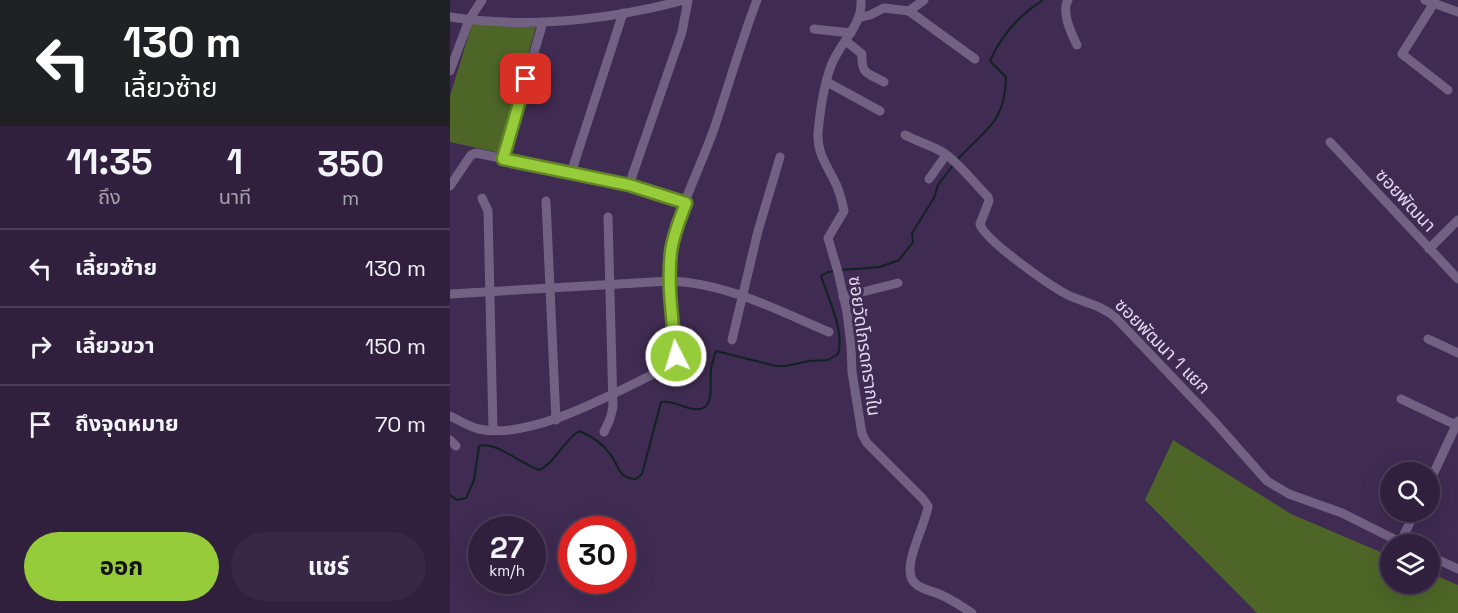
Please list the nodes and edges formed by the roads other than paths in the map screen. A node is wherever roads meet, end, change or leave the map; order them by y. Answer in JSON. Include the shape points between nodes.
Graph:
{"nodes":[{"id":1,"x":482,"y":0,"type":"edge"},
{"id":2,"x":686,"y":0,"type":"edge"},
{"id":3,"x":757,"y":0,"type":"edge"},
{"id":4,"x":861,"y":0,"type":"edge"},
{"id":5,"x":924,"y":0,"type":"edge"},
{"id":6,"x":1068,"y":0,"type":"edge"},
{"id":7,"x":1429,"y":2,"type":"edge"},
{"id":8,"x":909,"y":11,"type":"junction"},
{"id":9,"x":1458,"y":12,"type":"edge"},
{"id":10,"x":623,"y":13,"type":"junction"},
{"id":11,"x":450,"y":17,"type":"edge"},
{"id":12,"x":858,"y":18,"type":"junction"},
{"id":13,"x":469,"y":20,"type":"junction"},
{"id":14,"x":543,"y":22,"type":"junction"},
{"id":15,"x":814,"y":29,"type":"dead end"},
{"id":16,"x":849,"y":37,"type":"junction"},
{"id":17,"x":1077,"y":45,"type":"dead end"},
{"id":18,"x":975,"y":59,"type":"dead end"},
{"id":19,"x":450,"y":71,"type":"edge"},
{"id":20,"x":827,"y":82,"type":"junction"},
{"id":21,"x":884,"y":82,"type":"dead end"},
{"id":22,"x":1448,"y":90,"type":"dead end"},
{"id":23,"x":880,"y":111,"type":"dead end"},
{"id":24,"x":905,"y":135,"type":"dead end"},
{"id":25,"x":1330,"y":142,"type":"dead end"},
{"id":26,"x":946,"y":155,"type":"junction"},
{"id":27,"x":780,"y":157,"type":"dead end"},
{"id":28,"x":503,"y":159,"type":"junction"},
{"id":29,"x":571,"y":173,"type":"junction"},
{"id":30,"x":929,"y":179,"type":"dead end"},
{"id":31,"x":629,"y":185,"type":"junction"},
{"id":32,"x":450,"y":186,"type":"edge"},
{"id":33,"x":482,"y":198,"type":"dead end"},
{"id":34,"x":546,"y":201,"type":"dead end"},
{"id":35,"x":686,"y":203,"type":"junction"},
{"id":36,"x":608,"y":217,"type":"dead end"},
{"id":37,"x":1458,"y":220,"type":"edge"},
{"id":38,"x":1429,"y":249,"type":"junction"},
{"id":39,"x":1458,"y":279,"type":"edge"},
{"id":40,"x":670,"y":280,"type":"junction"},
{"id":41,"x":898,"y":283,"type":"dead end"},
{"id":42,"x":610,"y":286,"type":"junction"},
{"id":43,"x":551,"y":289,"type":"junction"},
{"id":44,"x":489,"y":292,"type":"junction"},
{"id":45,"x":450,"y":294,"type":"edge"},
{"id":46,"x":743,"y":295,"type":"junction"},
{"id":47,"x":843,"y":297,"type":"junction"},
{"id":48,"x":829,"y":332,"type":"dead end"},
{"id":49,"x":1428,"y":339,"type":"dead end"},
{"id":50,"x":732,"y":340,"type":"dead end"},
{"id":51,"x":1458,"y":353,"type":"edge"},
{"id":52,"x":613,"y":392,"type":"junction"},
{"id":53,"x":1401,"y":399,"type":"dead end"},
{"id":54,"x":450,"y":416,"type":"edge"},
{"id":55,"x":556,"y":420,"type":"junction"},
{"id":56,"x":1457,"y":423,"type":"edge"},
{"id":57,"x":493,"y":429,"type":"junction"},
{"id":58,"x":604,"y":432,"type":"dead end"},
{"id":59,"x":1439,"y":462,"type":"edge"},
{"id":60,"x":1383,"y":534,"type":"edge"},
{"id":61,"x":1440,"y":561,"type":"edge"},
{"id":62,"x":1458,"y":569,"type":"edge"},
{"id":63,"x":972,"y":613,"type":"edge"}],
"edges":[{"from":1,"to":13,"type":"street"},
{"from":2,"to":10,"type":"street"},
{"from":2,"to":31,"type":"street","via":[[682,32]]},
{"from":3,"to":35,"type":"street"},
{"from":4,"to":12,"type":"street","name":"ซอยวัดโกรดกรากใน"},
{"from":5,"to":8,"type":"street"},
{"from":6,"to":17,"type":"street","via":[[1068,20]]},
{"from":7,"to":9,"type":"street"},
{"from":7,"to":22,"type":"street","via":[[1402,54]]},
{"from":8,"to":12,"type":"street","via":[[884,8]]},
{"from":8,"to":18,"type":"street"},
{"from":10,"to":14,"type":"street"},
{"from":10,"to":29,"type":"street"},
{"from":11,"to":13,"type":"street"},
{"from":12,"to":16,"type":"street","name":"ซอยวัดโกรดกรากใน"},
{"from":13,"to":14,"type":"street"},
{"from":13,"to":19,"type":"street"},
{"from":14,"to":28,"type":"street"},
{"from":15,"to":16,"type":"street"},
{"from":16,"to":20,"type":"street","name":"ซอยวัดโกรดกรากใน","via":[[835,56]]},
{"from":16,"to":21,"type":"street","via":[[861,54],[862,69]]},
{"from":20,"to":23,"type":"street"},
{"from":20,"to":47,"type":"street","name":"ซอยวัดโกรดกรากใน","via":[[818,147],[843,207],[843,215],[828,238]]},
{"from":24,"to":26,"type":"street","name":"ซอยพัฒนา 1 แยก"},
{"from":25,"to":38,"type":"street","name":"ซอยพัฒนา"},
{"from":26,"to":30,"type":"street"},
{"from":26,"to":60,"type":"street","name":"ซอยพัฒนา 1 แยก","via":[[988,197],[982,229],[1041,280],[1099,306],[1116,318],[1268,481],[1288,494],[1342,513]]},
{"from":27,"to":46,"type":"street"},
{"from":28,"to":29,"type":"street"},
{"from":28,"to":32,"type":"street","via":[[474,153]]},
{"from":29,"to":31,"type":"street"},
{"from":31,"to":35,"type":"street"},
{"from":33,"to":44,"type":"street","via":[[488,211]]},
{"from":34,"to":43,"type":"street"},
{"from":35,"to":40,"type":"street","via":[[671,253]]},
{"from":36,"to":42,"type":"street"},
{"from":37,"to":38,"type":"street"},
{"from":38,"to":39,"type":"street","name":"ซอยพัฒนา"},
{"from":40,"to":42,"type":"street"},
{"from":40,"to":46,"type":"street","via":[[703,283]]},
{"from":40,"to":52,"type":"street","via":[[674,362]]},
{"from":41,"to":47,"type":"street"},
{"from":42,"to":43,"type":"street"},
{"from":42,"to":52,"type":"street"},
{"from":43,"to":44,"type":"street"},
{"from":43,"to":55,"type":"street"},
{"from":44,"to":45,"type":"street"},
{"from":44,"to":57,"type":"street"},
{"from":46,"to":48,"type":"street"},
{"from":46,"to":50,"type":"street"},
{"from":47,"to":63,"type":"street","name":"ซอยวัดโกรดกรากใน","via":[[862,434],[927,506],[910,564],[910,580]]},
{"from":49,"to":51,"type":"street"},
{"from":52,"to":55,"type":"street"},
{"from":52,"to":58,"type":"street"},
{"from":53,"to":56,"type":"street"},
{"from":54,"to":57,"type":"street","via":[[480,429]]},
{"from":55,"to":57,"type":"street","via":[[536,426]]},
{"from":56,"to":59,"type":"street"},
{"from":61,"to":62,"type":"street"}]}
